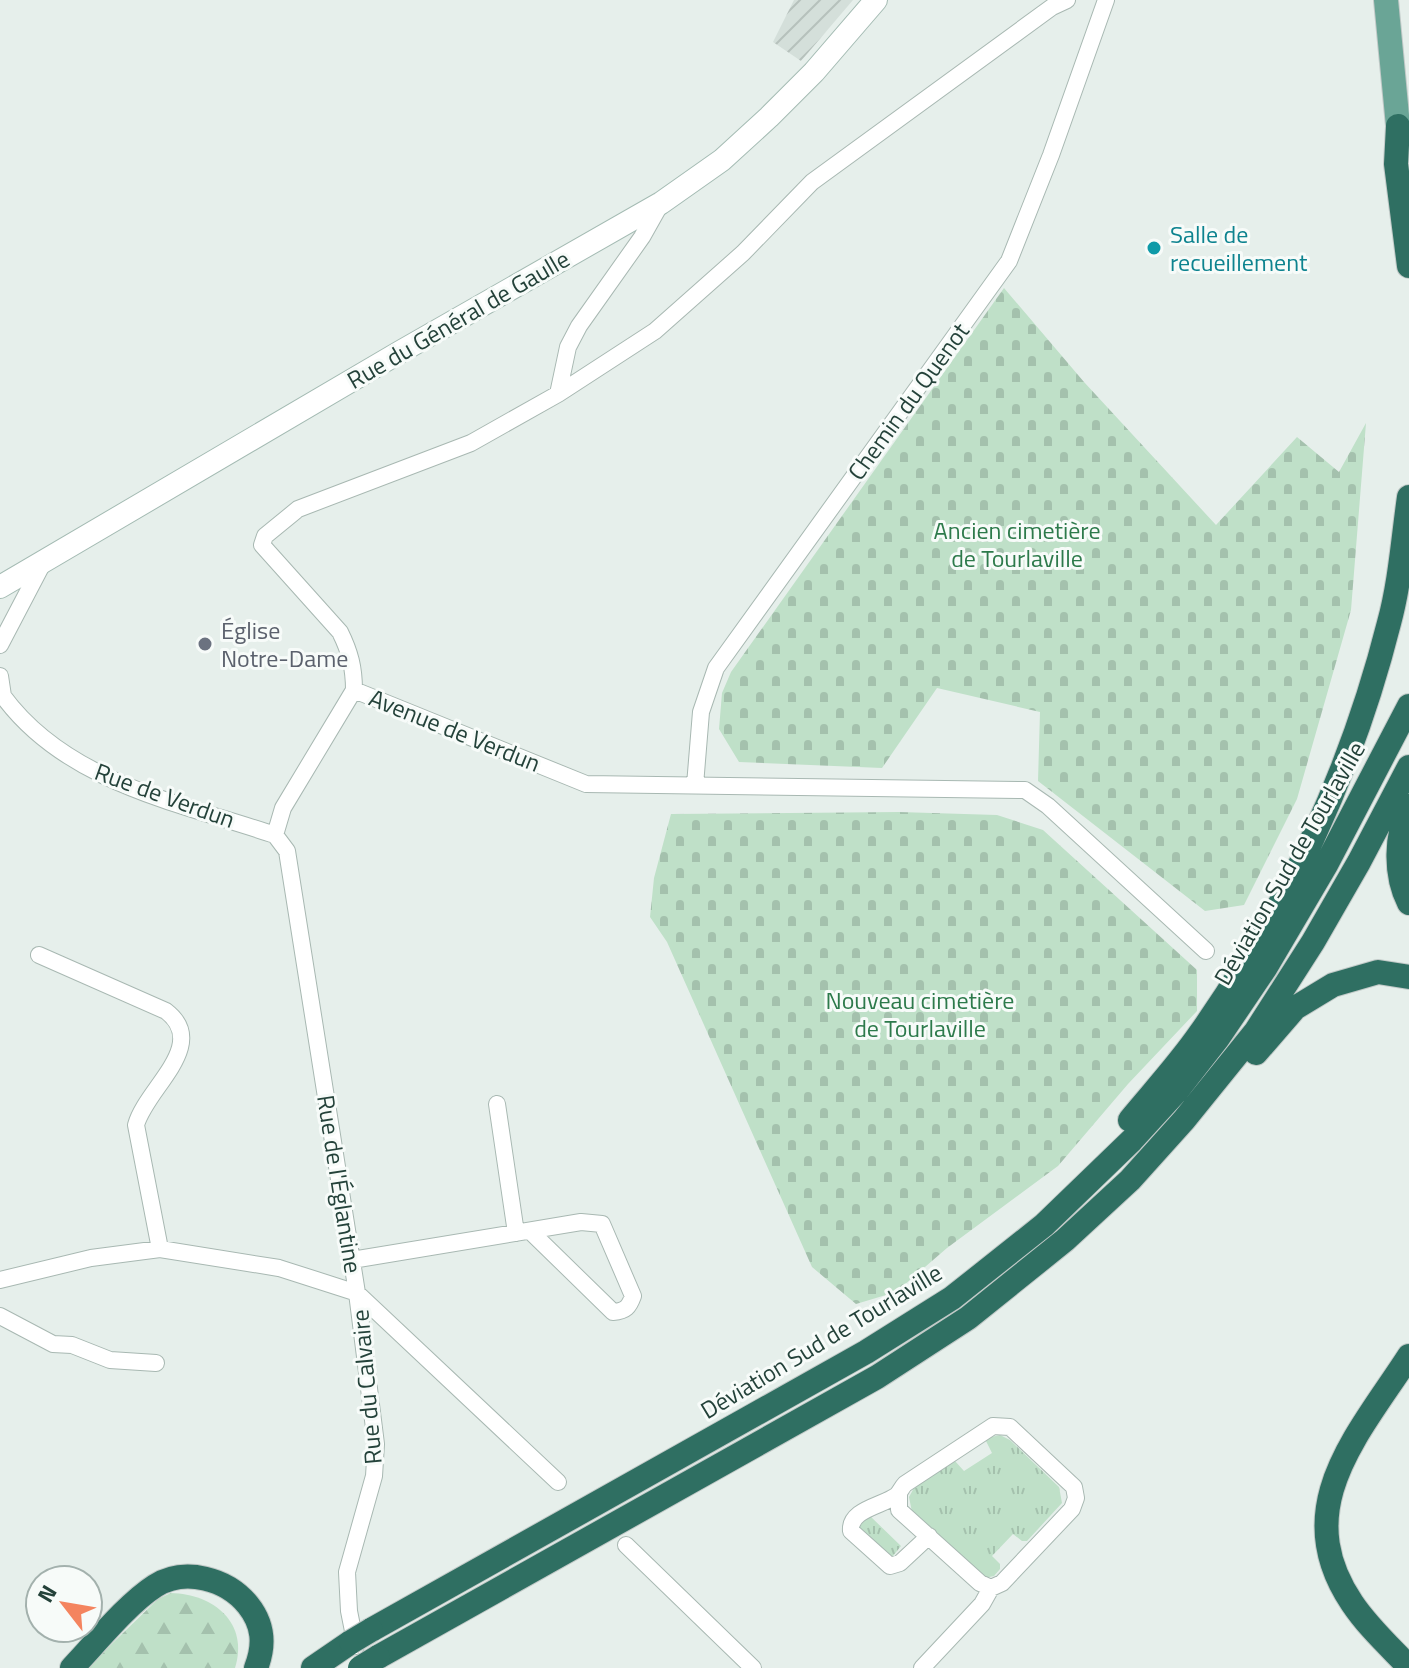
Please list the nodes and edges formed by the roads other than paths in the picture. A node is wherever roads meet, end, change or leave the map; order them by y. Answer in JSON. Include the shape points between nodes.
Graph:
{"nodes":[{"id":1,"x":876,"y":0,"type":"edge"},
{"id":2,"x":1067,"y":0,"type":"edge"},
{"id":3,"x":1386,"y":0,"type":"edge"},
{"id":4,"x":1101,"y":1,"type":"edge"},
{"id":5,"x":1398,"y":126,"type":"junction"},
{"id":6,"x":1409,"y":164,"type":"edge"},
{"id":7,"x":661,"y":203,"type":"junction"},
{"id":8,"x":1409,"y":266,"type":"edge"},
{"id":9,"x":558,"y":394,"type":"junction"},
{"id":10,"x":1409,"y":497,"type":"edge"},
{"id":11,"x":44,"y":561,"type":"junction"},
{"id":12,"x":0,"y":587,"type":"edge"},
{"id":13,"x":0,"y":645,"type":"edge"},
{"id":14,"x":0,"y":676,"type":"edge"},
{"id":15,"x":354,"y":690,"type":"junction"},
{"id":16,"x":1,"y":696,"type":"edge"},
{"id":17,"x":1409,"y":706,"type":"edge"},
{"id":18,"x":1409,"y":767,"type":"edge"},
{"id":19,"x":695,"y":785,"type":"junction"},
{"id":20,"x":1409,"y":806,"type":"edge"},
{"id":21,"x":275,"y":835,"type":"junction"},
{"id":22,"x":1409,"y":903,"type":"edge"},
{"id":23,"x":1206,"y":951,"type":"dead end"},
{"id":24,"x":39,"y":955,"type":"dead end"},
{"id":25,"x":1409,"y":977,"type":"edge"},
{"id":26,"x":497,"y":1104,"type":"dead end"},
{"id":27,"x":1184,"y":1120,"type":"junction"},
{"id":28,"x":1089,"y":1183,"type":"junction"},
{"id":29,"x":523,"y":1232,"type":"junction"},
{"id":30,"x":160,"y":1249,"type":"junction"},
{"id":31,"x":352,"y":1260,"type":"junction"},
{"id":32,"x":0,"y":1280,"type":"edge"},
{"id":33,"x":357,"y":1293,"type":"junction"},
{"id":34,"x":0,"y":1316,"type":"edge"},
{"id":35,"x":1409,"y":1356,"type":"edge"},
{"id":36,"x":156,"y":1363,"type":"dead end"},
{"id":37,"x":558,"y":1482,"type":"dead end"},
{"id":38,"x":899,"y":1494,"type":"junction"},
{"id":39,"x":929,"y":1536,"type":"junction"},
{"id":40,"x":626,"y":1545,"type":"dead end"},
{"id":41,"x":991,"y":1588,"type":"junction"},
{"id":42,"x":366,"y":1664,"type":"edge"},
{"id":43,"x":1409,"y":1667,"type":"edge"},
{"id":44,"x":72,"y":1668,"type":"edge"},
{"id":45,"x":256,"y":1668,"type":"edge"},
{"id":46,"x":313,"y":1668,"type":"edge"},
{"id":47,"x":753,"y":1668,"type":"edge"},
{"id":48,"x":922,"y":1668,"type":"edge"}],
"edges":[{"from":1,"to":7,"type":"main road","name":"Rue du Général de Gaulle","via":[[769,117],[722,160]]},
{"from":2,"to":9,"type":"street","via":[[812,182],[743,253],[655,331]]},
{"from":3,"to":5,"type":"main road"},
{"from":4,"to":19,"type":"street","name":"Chemin du Quenot","via":[[1051,155],[1009,261],[716,668],[701,712]]},
{"from":5,"to":6,"type":"highway"},
{"from":5,"to":8,"type":"highway","via":[[1396,164]]},
{"from":7,"to":9,"type":"street","via":[[579,326],[568,347]]},
{"from":7,"to":11,"type":"main road","name":"Rue du Général de Gaulle"},
{"from":9,"to":15,"type":"street","name":"Avenue de Verdun","via":[[471,443],[298,509],[265,536],[262,545],[340,632],[354,669]]},
{"from":10,"to":28,"type":"highway","via":[[1390,622],[1350,748],[1316,831],[1276,912],[1198,1037],[1121,1131]]},
{"from":11,"to":12,"type":"main road","name":"Rue du Général de Gaulle"},
{"from":11,"to":13,"type":"street"},
{"from":14,"to":16,"type":"street"},
{"from":15,"to":19,"type":"street","name":"Avenue de Verdun","via":[[586,784]]},
{"from":15,"to":21,"type":"street","via":[[283,808]]},
{"from":16,"to":21,"type":"street","name":"Rue de Verdun","via":[[57,749],[112,781]]},
{"from":17,"to":28,"type":"highway","name":"Déviation Sud de Tourlaville","via":[[1266,967],[1175,1093]]},
{"from":18,"to":27,"type":"highway","via":[[1359,862],[1256,1031]]},
{"from":19,"to":23,"type":"street","via":[[1025,790]]},
{"from":20,"to":22,"type":"highway","via":[[1401,824],[1398,864]]},
{"from":21,"to":31,"type":"street","name":"Rue de l'Églantine","via":[[287,851]]},
{"from":24,"to":30,"type":"street","via":[[166,1011],[181,1029],[179,1054],[136,1125]]},
{"from":25,"to":27,"type":"highway","via":[[1378,972],[1333,985],[1295,1008]]},
{"from":26,"to":29,"type":"street"},
{"from":27,"to":42,"type":"highway","via":[[1065,1240],[968,1318],[877,1377]]},
{"from":28,"to":46,"type":"highway","name":"Déviation Sud de Tourlaville","via":[[952,1298],[866,1352]]},
{"from":29,"to":29,"type":"street","via":[[613,1312],[629,1306],[633,1296],[602,1224],[581,1222]]},
{"from":29,"to":31,"type":"street"},
{"from":30,"to":32,"type":"street","via":[[91,1258]]},
{"from":30,"to":33,"type":"street","via":[[279,1268]]},
{"from":31,"to":33,"type":"street","name":"Rue de l'Églantine"},
{"from":33,"to":37,"type":"street","name":"Rue de l'Églantine"},
{"from":33,"to":42,"type":"street","name":"Rue du Calvaire","via":[[376,1444],[374,1476],[347,1572],[349,1611]]},
{"from":34,"to":36,"type":"street","via":[[53,1344],[72,1345],[110,1360]]},
{"from":35,"to":43,"type":"highway","via":[[1342,1460],[1327,1502],[1334,1565],[1347,1595]]},
{"from":38,"to":39,"type":"street","via":[[899,1510]]},
{"from":38,"to":39,"type":"street","via":[[854,1517],[851,1531],[890,1566]]},
{"from":38,"to":41,"type":"street","via":[[905,1484],[998,1425],[1010,1427],[1074,1487],[1072,1509],[1002,1583]]},
{"from":39,"to":41,"type":"street"},
{"from":40,"to":47,"type":"street"},
{"from":41,"to":48,"type":"street"},
{"from":44,"to":45,"type":"highway","via":[[156,1585],[181,1577],[201,1577],[237,1592],[259,1621],[263,1639]]}]}
